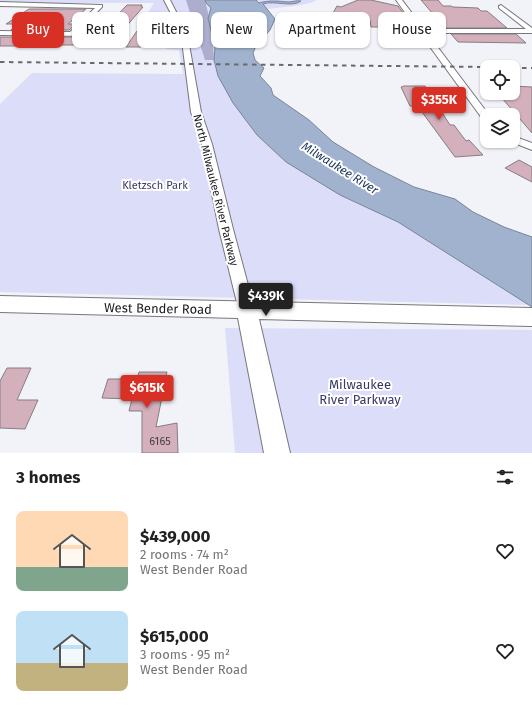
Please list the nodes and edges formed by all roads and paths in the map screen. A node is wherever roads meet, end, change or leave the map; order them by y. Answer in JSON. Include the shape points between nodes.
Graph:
{"nodes":[{"id":1,"x":168,"y":0,"type":"edge"},
{"id":2,"x":399,"y":0,"type":"edge"},
{"id":3,"x":0,"y":4,"type":"edge"},
{"id":4,"x":501,"y":8,"type":"dead end"},
{"id":5,"x":94,"y":12,"type":"edge"},
{"id":6,"x":408,"y":12,"type":"edge"},
{"id":7,"x":446,"y":31,"type":"edge"},
{"id":8,"x":532,"y":31,"type":"edge"},
{"id":9,"x":0,"y":33,"type":"edge"},
{"id":10,"x":72,"y":34,"type":"edge"},
{"id":11,"x":434,"y":48,"type":"edge"},
{"id":12,"x":480,"y":110,"type":"edge"},
{"id":13,"x":520,"y":142,"type":"edge"},
{"id":14,"x":532,"y":147,"type":"edge"},
{"id":15,"x":0,"y":304,"type":"edge"},
{"id":16,"x":247,"y":311,"type":"junction"},
{"id":17,"x":532,"y":317,"type":"edge"},
{"id":18,"x":277,"y":453,"type":"edge"}],
"edges":[{"from":1,"to":16,"type":"street","name":"North Milwaukee River Parkway","via":[[184,33],[196,112],[207,144]]},
{"from":2,"to":6,"type":"street"},
{"from":3,"to":5,"type":"street","via":[[100,6]]},
{"from":4,"to":8,"type":"street"},
{"from":7,"to":8,"type":"street"},
{"from":9,"to":10,"type":"street"},
{"from":11,"to":12,"type":"street"},
{"from":13,"to":14,"type":"street"},
{"from":15,"to":16,"type":"street","name":"West Bender Road"},
{"from":16,"to":17,"type":"street","name":"West Bender Road"},
{"from":16,"to":18,"type":"street","name":"North Milwaukee River Parkway"}]}
